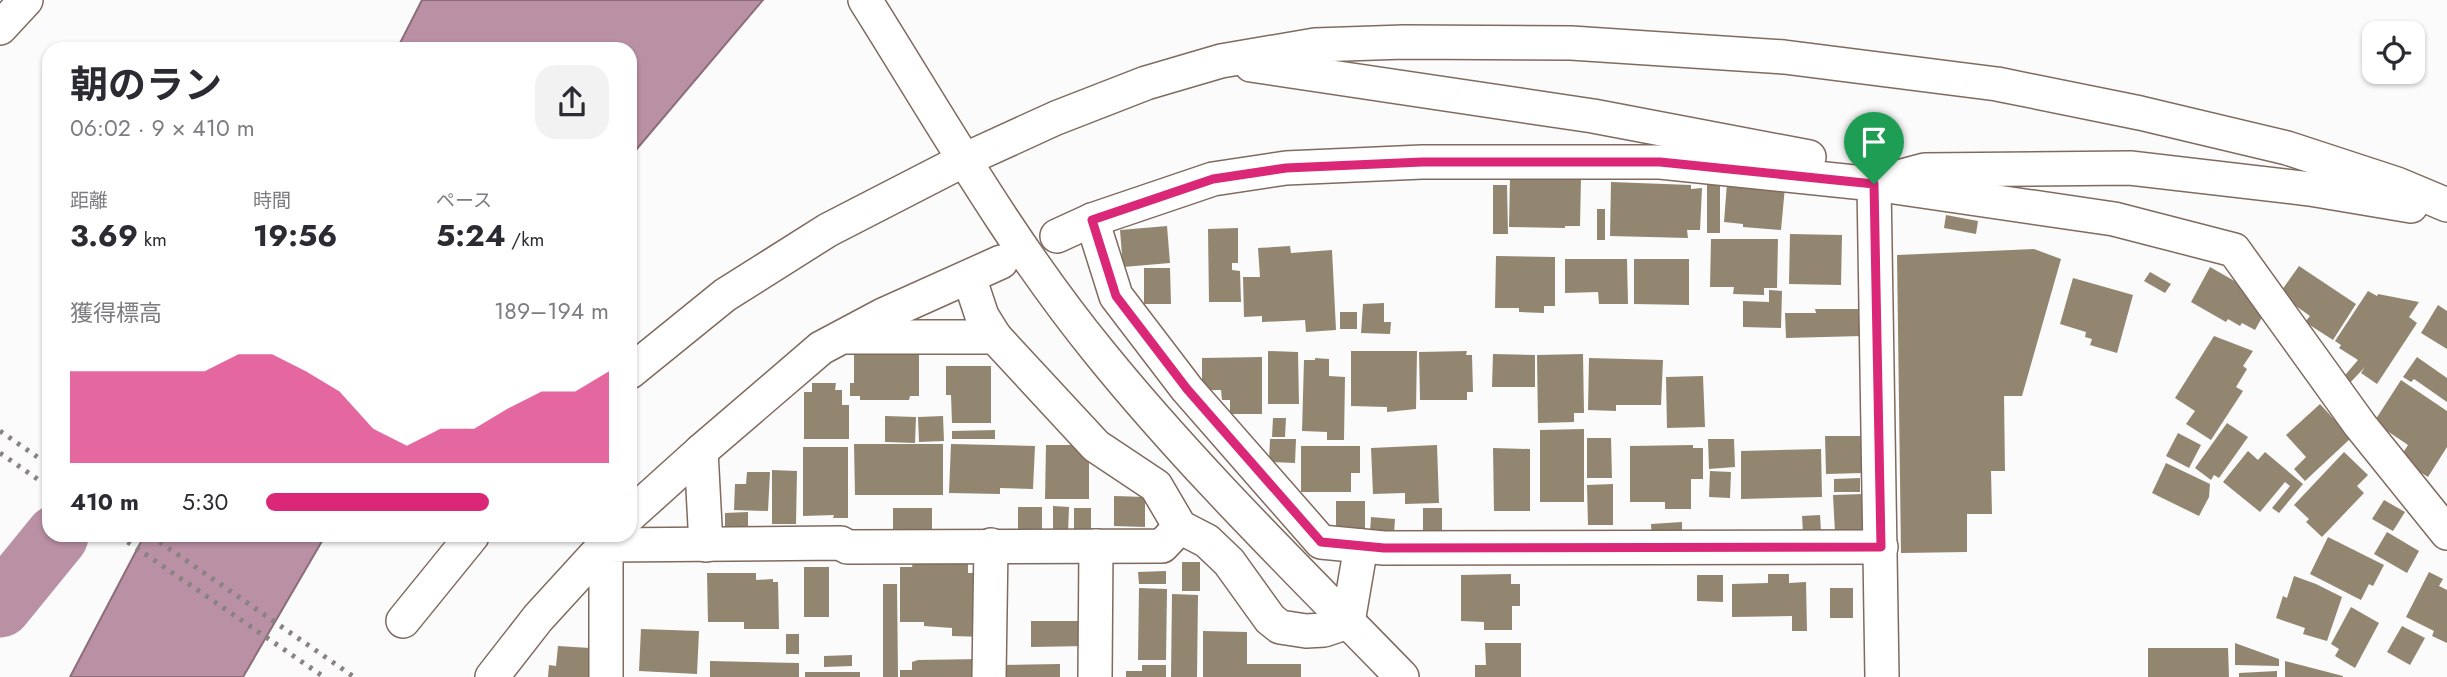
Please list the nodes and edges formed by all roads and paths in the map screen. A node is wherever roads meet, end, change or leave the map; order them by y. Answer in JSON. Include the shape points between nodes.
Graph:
{"nodes":[{"id":1,"x":26,"y":0,"type":"edge"},
{"id":2,"x":865,"y":0,"type":"edge"},
{"id":3,"x":0,"y":29,"type":"edge"},
{"id":4,"x":1221,"y":61,"type":"junction"},
{"id":5,"x":959,"y":152,"type":"junction"},
{"id":6,"x":1874,"y":184,"type":"junction"},
{"id":7,"x":2447,"y":205,"type":"edge"},
{"id":8,"x":2447,"y":212,"type":"edge"},
{"id":9,"x":1092,"y":220,"type":"junction"},
{"id":10,"x":1057,"y":236,"type":"dead end"},
{"id":11,"x":1001,"y":262,"type":"dead end"},
{"id":12,"x":969,"y":277,"type":"junction"},
{"id":13,"x":839,"y":337,"type":"junction"},
{"id":14,"x":995,"y":337,"type":"junction"},
{"id":15,"x":637,"y":366,"type":"edge"},
{"id":16,"x":701,"y":451,"type":"junction"},
{"id":17,"x":637,"y":509,"type":"edge"},
{"id":18,"x":1180,"y":527,"type":"junction"},
{"id":19,"x":2447,"y":533,"type":"edge"},
{"id":20,"x":637,"y":541,"type":"edge"},
{"id":21,"x":467,"y":542,"type":"edge"},
{"id":22,"x":608,"y":542,"type":"edge"},
{"id":23,"x":610,"y":542,"type":"edge"},
{"id":24,"x":706,"y":545,"type":"junction"},
{"id":25,"x":991,"y":545,"type":"junction"},
{"id":26,"x":1096,"y":546,"type":"junction"},
{"id":27,"x":1362,"y":546,"type":"junction"},
{"id":28,"x":1881,"y":547,"type":"junction"},
{"id":29,"x":403,"y":621,"type":"dead end"},
{"id":30,"x":1348,"y":622,"type":"junction"},
{"id":31,"x":492,"y":677,"type":"edge"},
{"id":32,"x":606,"y":677,"type":"edge"},
{"id":33,"x":989,"y":677,"type":"edge"},
{"id":34,"x":1095,"y":677,"type":"edge"},
{"id":35,"x":1402,"y":677,"type":"edge"},
{"id":36,"x":1882,"y":677,"type":"edge"}],
"edges":[{"from":1,"to":3,"type":"street"},
{"from":2,"to":5,"type":"street"},
{"from":4,"to":5,"type":"street","via":[[1146,83]]},
{"from":4,"to":6,"type":"street","via":[[1593,116],[1829,161]]},
{"from":4,"to":7,"type":"street","via":[[1315,45],[1404,42],[1571,43],[1784,57],[1997,84],[2140,113],[2287,148]]},
{"from":5,"to":15,"type":"street","via":[[725,295]]},
{"from":5,"to":30,"type":"street","via":[[1098,351],[1185,455]]},
{"from":6,"to":8,"type":"street","via":[[1925,170],[2130,168],[2309,189]]},
{"from":6,"to":9,"type":"street","via":[[1660,162],[1422,162],[1286,168],[1213,179]]},
{"from":6,"to":19,"type":"street","via":[[2114,219],[2234,250],[2360,425]]},
{"from":6,"to":28,"type":"street"},
{"from":9,"to":10,"type":"street"},
{"from":9,"to":27,"type":"street","via":[[1116,296],[1187,389],[1321,542]]},
{"from":11,"to":12,"type":"street"},
{"from":12,"to":13,"type":"street"},
{"from":12,"to":14,"type":"street","via":[[982,316]]},
{"from":13,"to":14,"type":"street"},
{"from":13,"to":16,"type":"street"},
{"from":14,"to":18,"type":"street","via":[[1096,446],[1156,486]]},
{"from":16,"to":17,"type":"street"},
{"from":16,"to":24,"type":"street"},
{"from":18,"to":26,"type":"street","via":[[1162,546]]},
{"from":18,"to":30,"type":"street","via":[[1207,541],[1229,562],[1280,627],[1324,630]]},
{"from":20,"to":24,"type":"street"},
{"from":21,"to":29,"type":"street"},
{"from":22,"to":31,"type":"street","via":[[538,618]]},
{"from":23,"to":32,"type":"street"},
{"from":24,"to":25,"type":"street"},
{"from":25,"to":26,"type":"street"},
{"from":25,"to":33,"type":"street"},
{"from":26,"to":34,"type":"street"},
{"from":27,"to":28,"type":"street"},
{"from":27,"to":30,"type":"street"},
{"from":28,"to":36,"type":"street"},
{"from":30,"to":35,"type":"street"}]}
